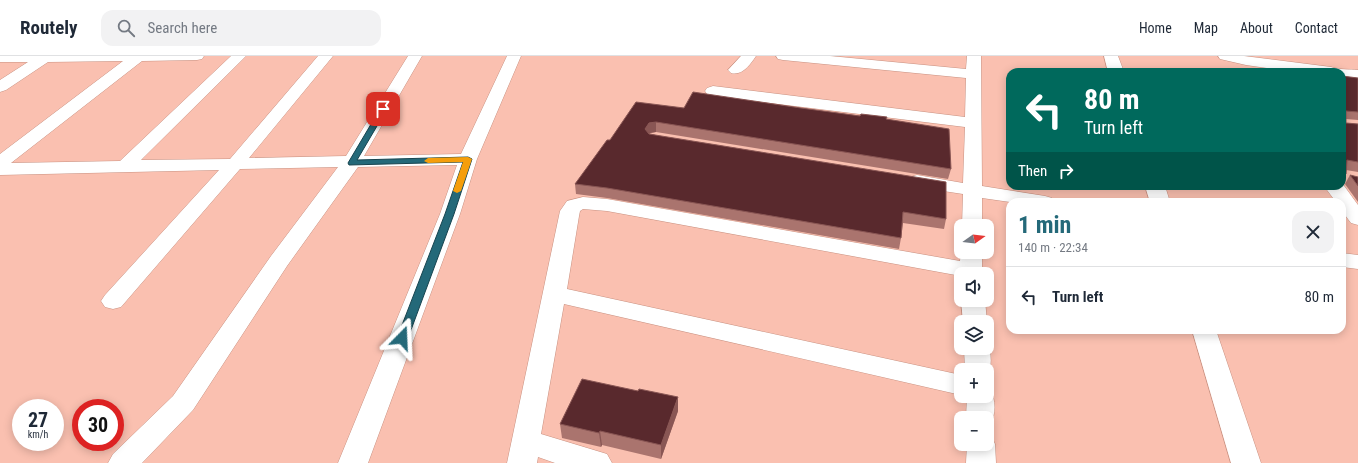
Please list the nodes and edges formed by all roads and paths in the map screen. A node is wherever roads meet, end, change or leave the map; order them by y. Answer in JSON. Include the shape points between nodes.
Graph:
{"nodes":[{"id":1,"x":197,"y":56,"type":"edge"},
{"id":2,"x":239,"y":56,"type":"edge"},
{"id":3,"x":326,"y":56,"type":"edge"},
{"id":4,"x":415,"y":56,"type":"edge"},
{"id":5,"x":514,"y":56,"type":"edge"},
{"id":6,"x":749,"y":56,"type":"edge"},
{"id":7,"x":784,"y":56,"type":"edge"},
{"id":8,"x":974,"y":56,"type":"edge"},
{"id":9,"x":1110,"y":56,"type":"edge"},
{"id":10,"x":1224,"y":56,"type":"edge"},
{"id":11,"x":46,"y":57,"type":"edge"},
{"id":12,"x":139,"y":57,"type":"edge"},
{"id":13,"x":0,"y":58,"type":"edge"},
{"id":14,"x":1250,"y":63,"type":"edge"},
{"id":15,"x":1114,"y":68,"type":"edge"},
{"id":16,"x":1295,"y":68,"type":"edge"},
{"id":17,"x":736,"y":70,"type":"dead end"},
{"id":18,"x":974,"y":74,"type":"junction"},
{"id":19,"x":1346,"y":74,"type":"edge"},
{"id":20,"x":1358,"y":75,"type":"edge"},
{"id":21,"x":0,"y":88,"type":"edge"},
{"id":22,"x":714,"y":91,"type":"dead end"},
{"id":23,"x":974,"y":124,"type":"junction"},
{"id":24,"x":468,"y":159,"type":"junction"},
{"id":25,"x":0,"y":163,"type":"edge"},
{"id":26,"x":351,"y":163,"type":"junction"},
{"id":27,"x":234,"y":165,"type":"junction"},
{"id":28,"x":124,"y":167,"type":"junction"},
{"id":29,"x":0,"y":169,"type":"edge"},
{"id":30,"x":903,"y":179,"type":"edge"},
{"id":31,"x":1345,"y":190,"type":"edge"},
{"id":32,"x":973,"y":191,"type":"junction"},
{"id":33,"x":1019,"y":198,"type":"edge"},
{"id":34,"x":972,"y":219,"type":"edge"},
{"id":35,"x":1358,"y":219,"type":"edge"},
{"id":36,"x":1346,"y":260,"type":"edge"},
{"id":37,"x":1358,"y":262,"type":"edge"},
{"id":38,"x":971,"y":265,"type":"edge"},
{"id":39,"x":554,"y":294,"type":"junction"},
{"id":40,"x":113,"y":301,"type":"dead end"},
{"id":41,"x":1205,"y":334,"type":"edge"},
{"id":42,"x":954,"y":382,"type":"edge"},
{"id":43,"x":981,"y":451,"type":"edge"},
{"id":44,"x":524,"y":452,"type":"edge"},
{"id":45,"x":123,"y":463,"type":"edge"},
{"id":46,"x":353,"y":463,"type":"edge"},
{"id":47,"x":597,"y":463,"type":"edge"},
{"id":48,"x":981,"y":463,"type":"edge"},
{"id":49,"x":1246,"y":463,"type":"edge"}],
"edges":[{"from":1,"to":12,"type":"street"},
{"from":2,"to":28,"type":"street"},
{"from":3,"to":27,"type":"street"},
{"from":4,"to":26,"type":"street"},
{"from":5,"to":24,"type":"street"},
{"from":6,"to":17,"type":"street"},
{"from":7,"to":18,"type":"street"},
{"from":8,"to":18,"type":"street"},
{"from":9,"to":15,"type":"street"},
{"from":10,"to":14,"type":"street"},
{"from":11,"to":12,"type":"street"},
{"from":11,"to":13,"type":"street"},
{"from":11,"to":21,"type":"street"},
{"from":12,"to":25,"type":"street"},
{"from":14,"to":16,"type":"street"},
{"from":18,"to":23,"type":"street"},
{"from":19,"to":20,"type":"street"},
{"from":22,"to":23,"type":"street"},
{"from":23,"to":32,"type":"street"},
{"from":24,"to":26,"type":"street"},
{"from":24,"to":46,"type":"street","via":[[450,214]]},
{"from":26,"to":27,"type":"street"},
{"from":26,"to":45,"type":"street","via":[[278,261],[183,403]]},
{"from":27,"to":28,"type":"street"},
{"from":27,"to":40,"type":"street"},
{"from":28,"to":29,"type":"street"},
{"from":30,"to":32,"type":"street"},
{"from":31,"to":35,"type":"street"},
{"from":32,"to":33,"type":"street"},
{"from":32,"to":34,"type":"street"},
{"from":36,"to":37,"type":"street"},
{"from":38,"to":39,"type":"street","via":[[592,204],[578,205],[570,211]]},
{"from":39,"to":42,"type":"street"},
{"from":39,"to":44,"type":"street"},
{"from":41,"to":49,"type":"street"},
{"from":43,"to":48,"type":"street"},
{"from":44,"to":47,"type":"street"}]}
